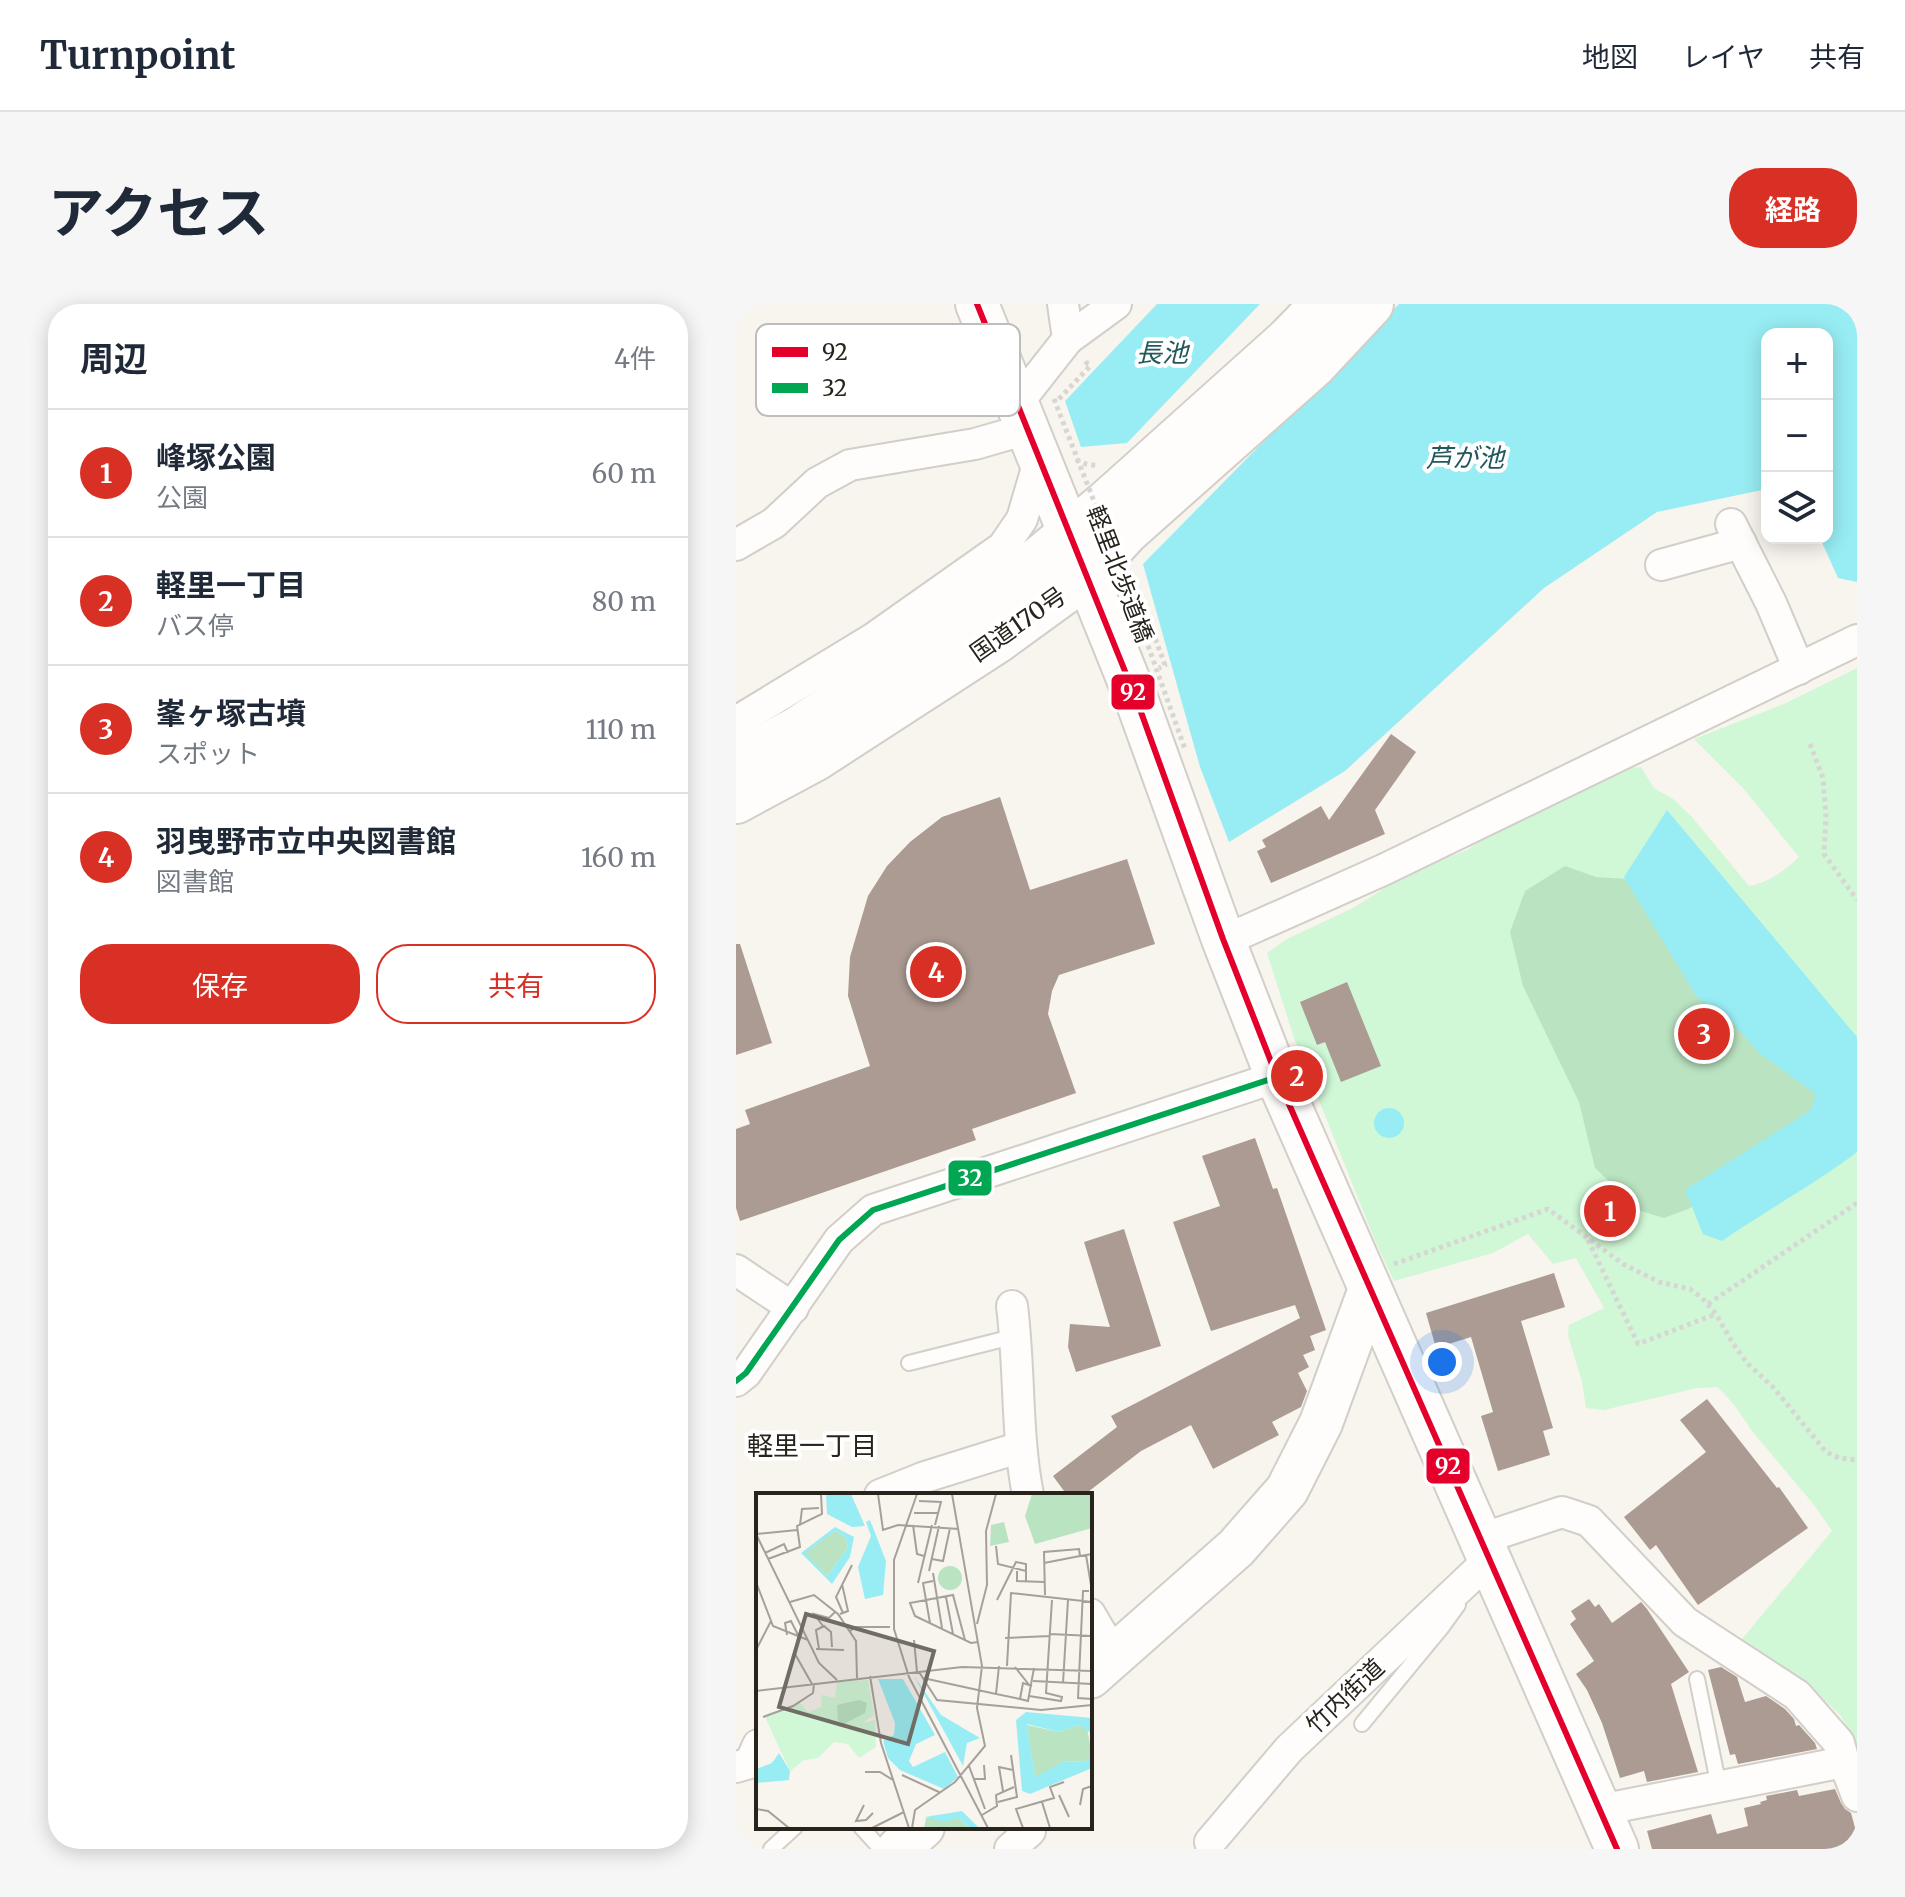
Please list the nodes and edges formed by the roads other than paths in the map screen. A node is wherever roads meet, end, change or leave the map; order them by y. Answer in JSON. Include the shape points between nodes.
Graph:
{"nodes":[{"id":1,"x":977,"y":304,"type":"edge"},
{"id":2,"x":1063,"y":304,"type":"edge"},
{"id":3,"x":1116,"y":304,"type":"edge"},
{"id":4,"x":1323,"y":304,"type":"edge"},
{"id":5,"x":1371,"y":304,"type":"edge"},
{"id":6,"x":988,"y":324,"type":"edge"},
{"id":7,"x":1068,"y":339,"type":"junction"},
{"id":8,"x":1020,"y":381,"type":"edge"},
{"id":9,"x":1045,"y":426,"type":"junction"},
{"id":10,"x":1069,"y":533,"type":"junction"},
{"id":11,"x":736,"y":545,"type":"edge"},
{"id":12,"x":1661,"y":565,"type":"dead end"},
{"id":13,"x":1086,"y":576,"type":"junction"},
{"id":14,"x":1857,"y":640,"type":"edge"},
{"id":15,"x":1799,"y":669,"type":"junction"},
{"id":16,"x":736,"y":722,"type":"edge"},
{"id":17,"x":736,"y":762,"type":"edge"},
{"id":18,"x":736,"y":801,"type":"edge"},
{"id":19,"x":1223,"y":939,"type":"junction"},
{"id":20,"x":1277,"y":1077,"type":"junction"},
{"id":21,"x":736,"y":1270,"type":"edge"},
{"id":22,"x":1376,"y":1278,"type":"junction"},
{"id":23,"x":793,"y":1308,"type":"junction"},
{"id":24,"x":1014,"y":1321,"type":"joint"},
{"id":25,"x":909,"y":1363,"type":"dead end"},
{"id":26,"x":736,"y":1381,"type":"edge"},
{"id":27,"x":1021,"y":1447,"type":"junction"},
{"id":28,"x":895,"y":1492,"type":"edge"},
{"id":29,"x":1028,"y":1493,"type":"edge"},
{"id":30,"x":1486,"y":1549,"type":"junction"},
{"id":31,"x":1092,"y":1623,"type":"edge"},
{"id":32,"x":1102,"y":1666,"type":"edge"},
{"id":33,"x":1697,"y":1679,"type":"dead end"},
{"id":34,"x":1362,"y":1724,"type":"dead end"},
{"id":35,"x":756,"y":1750,"type":"edge"},
{"id":36,"x":1844,"y":1762,"type":"junction"},
{"id":37,"x":736,"y":1767,"type":"edge"},
{"id":38,"x":1719,"y":1787,"type":"junction"},
{"id":39,"x":1857,"y":1796,"type":"edge"},
{"id":40,"x":1600,"y":1810,"type":"junction"},
{"id":41,"x":793,"y":1829,"type":"edge"},
{"id":42,"x":863,"y":1829,"type":"edge"},
{"id":43,"x":921,"y":1829,"type":"edge"},
{"id":44,"x":1210,"y":1842,"type":"dead end"},
{"id":45,"x":771,"y":1849,"type":"edge"},
{"id":46,"x":881,"y":1849,"type":"edge"},
{"id":47,"x":898,"y":1849,"type":"edge"},
{"id":48,"x":1617,"y":1849,"type":"edge"}],
"edges":[{"from":1,"to":6,"type":"street"},
{"from":2,"to":7,"type":"street"},
{"from":3,"to":7,"type":"street"},
{"from":4,"to":10,"type":"highway","name":"国道170号"},
{"from":5,"to":13,"type":"highway","name":"国道170号","via":[[1314,365],[1126,532]]},
{"from":7,"to":9,"type":"street"},
{"from":8,"to":9,"type":"street"},
{"from":9,"to":10,"type":"street"},
{"from":9,"to":11,"type":"street","via":[[850,465],[817,483],[774,523]]},
{"from":9,"to":16,"type":"street","via":[[1022,519],[1003,547],[874,638]]},
{"from":10,"to":13,"type":"street"},
{"from":10,"to":17,"type":"highway","name":"国道170号","via":[[980,608],[796,730]]},
{"from":12,"to":15,"type":"street","via":[[1736,533]]},
{"from":13,"to":18,"type":"highway","name":"国道170号","via":[[842,742]]},
{"from":13,"to":19,"type":"street"},
{"from":14,"to":15,"type":"street"},
{"from":15,"to":19,"type":"street","via":[[1383,870]]},
{"from":19,"to":20,"type":"street"},
{"from":20,"to":22,"type":"street"},
{"from":20,"to":23,"type":"street","via":[[873,1210],[839,1240]]},
{"from":21,"to":23,"type":"street"},
{"from":22,"to":30,"type":"street"},
{"from":22,"to":32,"type":"street","via":[[1321,1423],[1287,1490],[1236,1548]]},
{"from":23,"to":26,"type":"street"},
{"from":24,"to":25,"type":"lane"},
{"from":24,"to":27,"type":"street"},
{"from":27,"to":28,"type":"street","via":[[925,1477]]},
{"from":27,"to":29,"type":"street"},
{"from":30,"to":34,"type":"lane","via":[[1442,1627]]},
{"from":30,"to":36,"type":"street","via":[[1562,1512],[1589,1521],[1685,1622],[1797,1695],[1839,1743]]},
{"from":30,"to":40,"type":"street"},
{"from":30,"to":44,"type":"street","name":"竹内街道","via":[[1289,1749]]},
{"from":31,"to":32,"type":"street"},
{"from":33,"to":38,"type":"lane"},
{"from":35,"to":37,"type":"street","via":[[750,1763]]},
{"from":36,"to":38,"type":"street"},
{"from":36,"to":39,"type":"street"},
{"from":38,"to":40,"type":"street"},
{"from":40,"to":48,"type":"street"},
{"from":41,"to":45,"type":"lane"},
{"from":42,"to":46,"type":"lane"},
{"from":43,"to":47,"type":"street"}]}
